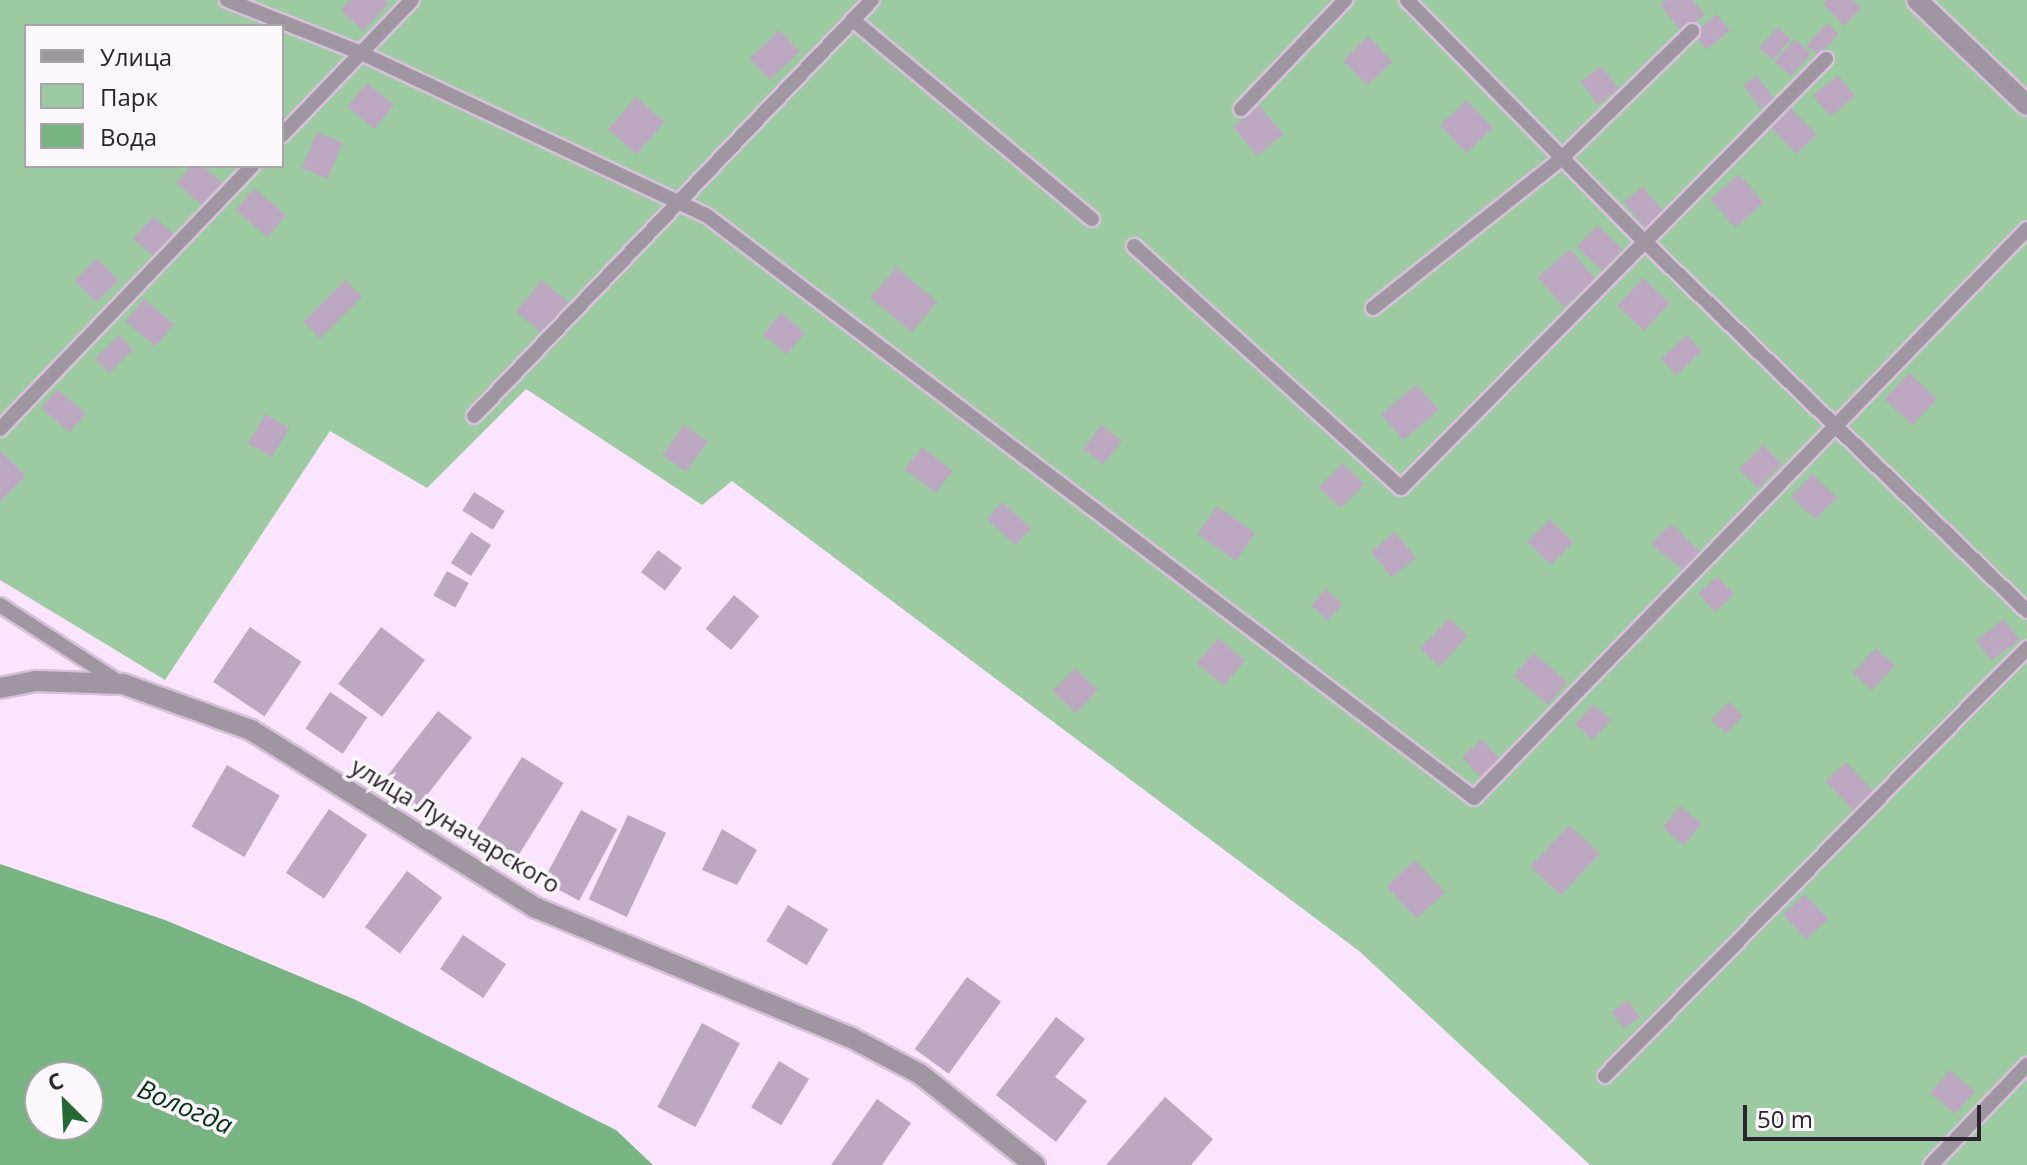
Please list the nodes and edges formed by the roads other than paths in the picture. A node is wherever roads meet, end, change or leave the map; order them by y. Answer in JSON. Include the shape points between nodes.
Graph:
{"nodes":[{"id":1,"x":227,"y":0,"type":"edge"},
{"id":2,"x":412,"y":0,"type":"edge"},
{"id":3,"x":872,"y":0,"type":"edge"},
{"id":4,"x":1345,"y":0,"type":"edge"},
{"id":5,"x":1407,"y":0,"type":"edge"},
{"id":6,"x":1924,"y":2,"type":"edge"},
{"id":7,"x":853,"y":20,"type":"junction"},
{"id":8,"x":1692,"y":31,"type":"dead end"},
{"id":9,"x":361,"y":53,"type":"junction"},
{"id":10,"x":1826,"y":59,"type":"dead end"},
{"id":11,"x":2027,"y":105,"type":"edge"},
{"id":12,"x":1241,"y":109,"type":"dead end"},
{"id":13,"x":284,"y":133,"type":"edge"},
{"id":14,"x":1562,"y":158,"type":"junction"},
{"id":15,"x":250,"y":168,"type":"edge"},
{"id":16,"x":677,"y":204,"type":"junction"},
{"id":17,"x":1092,"y":219,"type":"dead end"},
{"id":18,"x":2027,"y":229,"type":"edge"},
{"id":19,"x":1645,"y":242,"type":"junction"},
{"id":20,"x":1134,"y":246,"type":"dead end"},
{"id":21,"x":1373,"y":308,"type":"dead end"},
{"id":22,"x":474,"y":416,"type":"dead end"},
{"id":23,"x":1836,"y":426,"type":"junction"},
{"id":24,"x":0,"y":429,"type":"edge"},
{"id":25,"x":0,"y":605,"type":"edge"},
{"id":26,"x":2027,"y":611,"type":"edge"},
{"id":27,"x":2027,"y":648,"type":"edge"},
{"id":28,"x":123,"y":684,"type":"junction"},
{"id":29,"x":0,"y":688,"type":"edge"},
{"id":30,"x":2027,"y":1065,"type":"edge"},
{"id":31,"x":1605,"y":1076,"type":"dead end"},
{"id":32,"x":1035,"y":1165,"type":"edge"},
{"id":33,"x":1931,"y":1165,"type":"edge"}],
"edges":[{"from":1,"to":9,"type":"lane"},
{"from":2,"to":9,"type":"lane"},
{"from":3,"to":7,"type":"lane"},
{"from":4,"to":12,"type":"lane"},
{"from":5,"to":14,"type":"lane"},
{"from":6,"to":11,"type":"street"},
{"from":7,"to":16,"type":"lane"},
{"from":7,"to":17,"type":"lane"},
{"from":8,"to":14,"type":"lane"},
{"from":9,"to":13,"type":"lane"},
{"from":9,"to":16,"type":"lane"},
{"from":10,"to":19,"type":"lane"},
{"from":14,"to":19,"type":"lane"},
{"from":14,"to":21,"type":"lane"},
{"from":15,"to":24,"type":"lane"},
{"from":16,"to":22,"type":"lane"},
{"from":16,"to":23,"type":"lane","via":[[706,215],[1474,798]]},
{"from":18,"to":23,"type":"lane"},
{"from":19,"to":20,"type":"lane","via":[[1401,488]]},
{"from":19,"to":23,"type":"lane"},
{"from":23,"to":26,"type":"lane"},
{"from":25,"to":28,"type":"lane"},
{"from":27,"to":31,"type":"lane"},
{"from":28,"to":29,"type":"street","name":"улица Луначарского","via":[[36,681]]},
{"from":28,"to":32,"type":"street","name":"улица Луначарского","via":[[251,730],[534,907],[850,1037],[920,1074]]},
{"from":30,"to":33,"type":"lane"}]}
